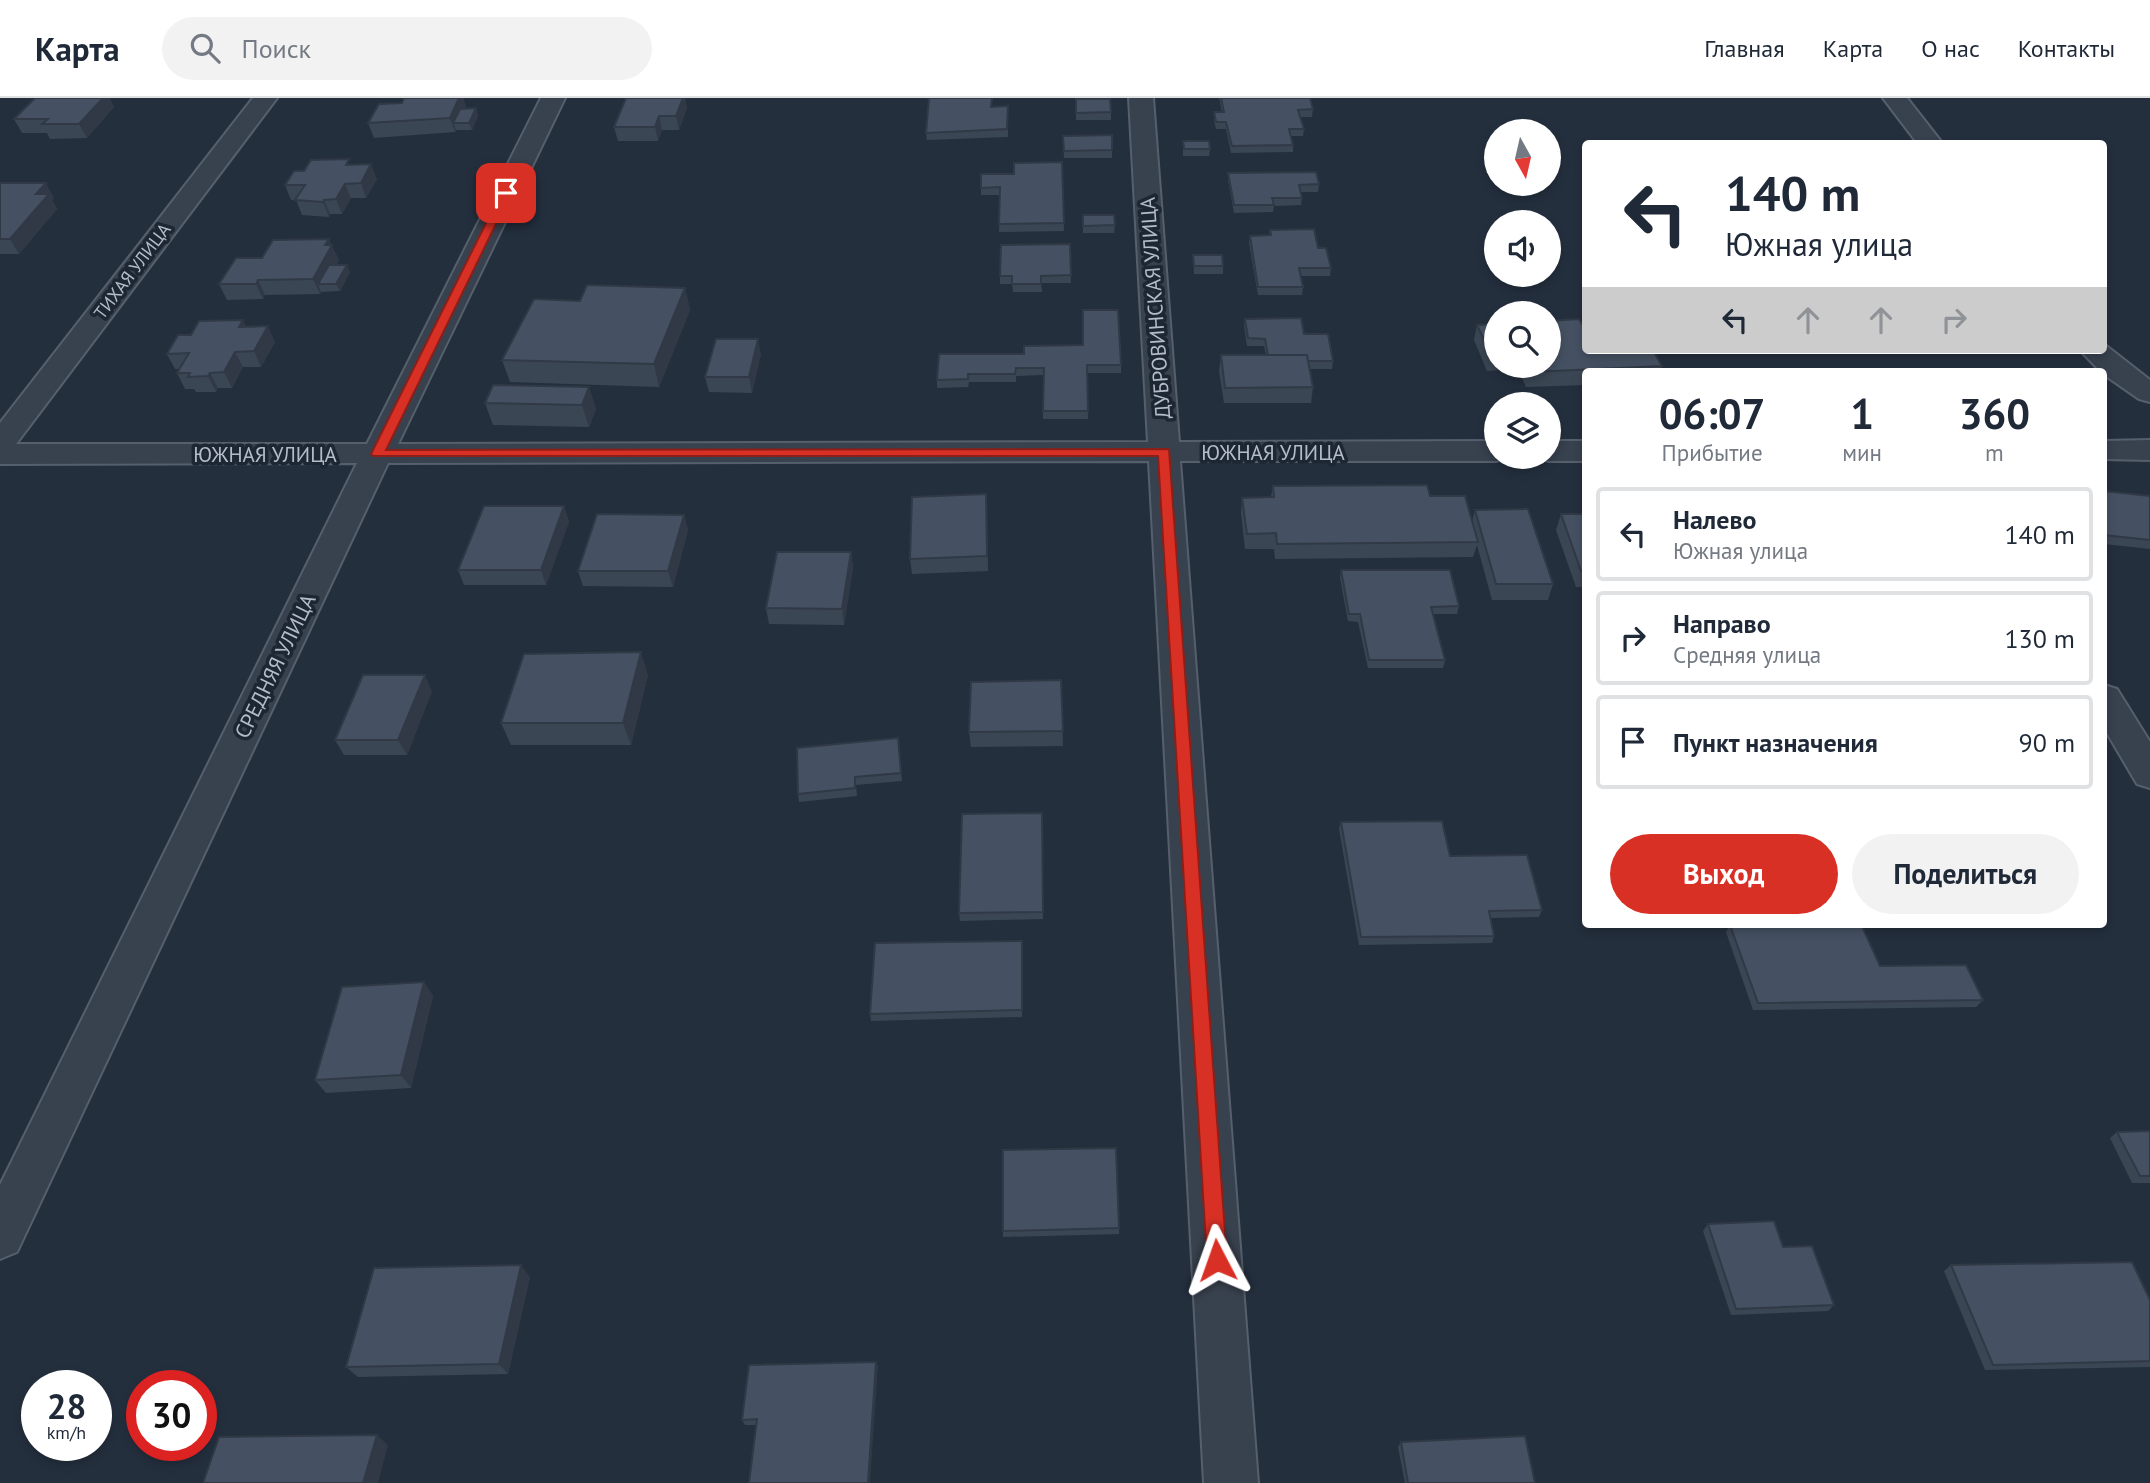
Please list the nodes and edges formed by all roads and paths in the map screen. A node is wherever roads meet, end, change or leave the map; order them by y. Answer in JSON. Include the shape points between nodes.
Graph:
{"nodes":[{"id":1,"x":265,"y":98,"type":"edge"},
{"id":2,"x":553,"y":98,"type":"edge"},
{"id":3,"x":1141,"y":98,"type":"edge"},
{"id":4,"x":1895,"y":98,"type":"edge"},
{"id":5,"x":1928,"y":140,"type":"edge"},
{"id":6,"x":2098,"y":354,"type":"edge"},
{"id":7,"x":2150,"y":393,"type":"edge"},
{"id":8,"x":0,"y":444,"type":"edge"},
{"id":9,"x":2107,"y":450,"type":"edge"},
{"id":10,"x":2150,"y":450,"type":"edge"},
{"id":11,"x":1484,"y":451,"type":"edge"},
{"id":12,"x":1561,"y":451,"type":"edge"},
{"id":13,"x":1582,"y":451,"type":"edge"},
{"id":14,"x":1165,"y":452,"type":"junction"},
{"id":15,"x":0,"y":454,"type":"edge"},
{"id":16,"x":377,"y":454,"type":"junction"},
{"id":17,"x":2107,"y":703,"type":"edge"},
{"id":18,"x":2150,"y":774,"type":"edge"},
{"id":19,"x":0,"y":1236,"type":"edge"},
{"id":20,"x":1231,"y":1483,"type":"edge"}],
"edges":[{"from":1,"to":8,"type":"street","name":"ТИХАЯ УЛИЦА"},
{"from":2,"to":16,"type":"street","name":"СРЕДНЯЯ УЛИЦА"},
{"from":3,"to":14,"type":"street","name":"ДУБРОВИНСКАЯ УЛИЦА"},
{"from":4,"to":5,"type":"street"},
{"from":6,"to":7,"type":"street"},
{"from":9,"to":10,"type":"street"},
{"from":11,"to":14,"type":"street","name":"ЮЖНАЯ УЛИЦА"},
{"from":12,"to":13,"type":"street"},
{"from":14,"to":16,"type":"street","name":"ЮЖНАЯ УЛИЦА"},
{"from":14,"to":20,"type":"street","name":"ДУБРОВИНСКАЯ УЛИЦА"},
{"from":15,"to":16,"type":"street","name":"ЮЖНАЯ УЛИЦА"},
{"from":16,"to":19,"type":"street","name":"СРЕДНЯЯ УЛИЦА"},
{"from":17,"to":18,"type":"street"}]}
